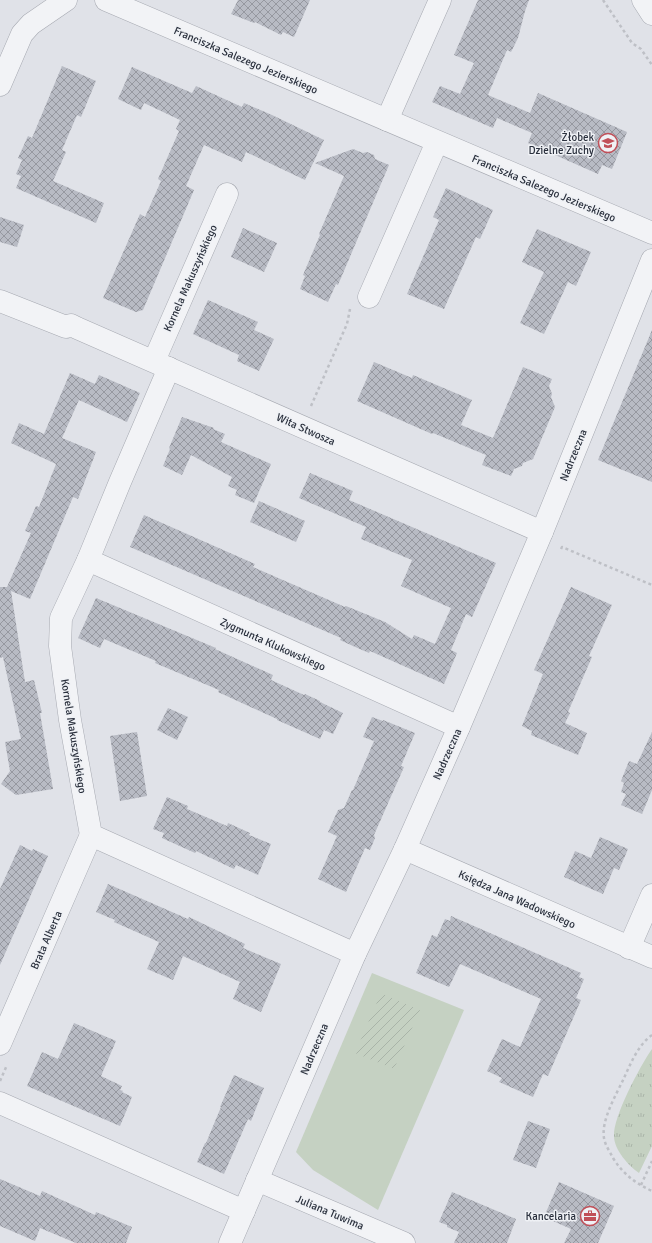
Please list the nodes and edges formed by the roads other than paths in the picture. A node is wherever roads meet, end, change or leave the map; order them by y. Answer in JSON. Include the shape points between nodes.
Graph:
{"nodes":[{"id":1,"x":66,"y":0,"type":"edge"},
{"id":2,"x":106,"y":0,"type":"edge"},
{"id":3,"x":440,"y":0,"type":"edge"},
{"id":4,"x":0,"y":85,"type":"edge"},
{"id":5,"x":387,"y":120,"type":"junction"},
{"id":6,"x":437,"y":142,"type":"junction"},
{"id":7,"x":227,"y":194,"type":"dead end"},
{"id":8,"x":652,"y":233,"type":"edge"},
{"id":9,"x":652,"y":260,"type":"edge"},
{"id":10,"x":369,"y":297,"type":"dead end"},
{"id":11,"x":0,"y":301,"type":"edge"},
{"id":12,"x":161,"y":365,"type":"junction"},
{"id":13,"x":542,"y":532,"type":"junction"},
{"id":14,"x":88,"y":560,"type":"junction"},
{"id":15,"x":459,"y":727,"type":"junction"},
{"id":16,"x":91,"y":835,"type":"junction"},
{"id":17,"x":405,"y":849,"type":"junction"},
{"id":18,"x":652,"y":895,"type":"edge"},
{"id":19,"x":629,"y":948,"type":"junction"},
{"id":20,"x":355,"y":954,"type":"junction"},
{"id":21,"x":652,"y":958,"type":"edge"},
{"id":22,"x":0,"y":1044,"type":"edge"},
{"id":23,"x":0,"y":1103,"type":"edge"},
{"id":24,"x":257,"y":1180,"type":"junction"},
{"id":25,"x":244,"y":1211,"type":"junction"},
{"id":26,"x":230,"y":1243,"type":"edge"},
{"id":27,"x":404,"y":1243,"type":"edge"}],
"edges":[{"from":1,"to":4,"type":"street","via":[[30,24],[22,34]]},
{"from":2,"to":5,"type":"street","name":"Franciszka Salezego Jezierskiego"},
{"from":3,"to":5,"type":"street"},
{"from":5,"to":6,"type":"street","name":"Franciszka Salezego Jezierskiego"},
{"from":6,"to":8,"type":"street","name":"Franciszka Salezego Jezierskiego"},
{"from":6,"to":10,"type":"street"},
{"from":7,"to":12,"type":"street","name":"Kornela Makuszyńskiego"},
{"from":9,"to":13,"type":"street","name":"Nadrzeczna"},
{"from":11,"to":12,"type":"street","name":"Wita Stwosza","via":[[66,327],[71,325]]},
{"from":12,"to":13,"type":"street","name":"Wita Stwosza"},
{"from":12,"to":14,"type":"street","name":"Kornela Makuszyńskiego","via":[[120,482]]},
{"from":13,"to":15,"type":"street","name":"Nadrzeczna"},
{"from":14,"to":15,"type":"street","name":"Zygmunta Klukowskiego"},
{"from":14,"to":16,"type":"street","name":"Kornela Makuszyńskiego","via":[[61,618],[60,646],[70,720]]},
{"from":15,"to":17,"type":"street","name":"Nadrzeczna"},
{"from":16,"to":20,"type":"street"},
{"from":16,"to":22,"type":"street","name":"Brata Alberta"},
{"from":17,"to":19,"type":"street","name":"Księdza Jana Wadowskiego"},
{"from":17,"to":20,"type":"street","name":"Nadrzeczna"},
{"from":18,"to":19,"type":"street"},
{"from":19,"to":21,"type":"street","name":"Księdza Jana Wadowskiego"},
{"from":20,"to":24,"type":"street","name":"Nadrzeczna"},
{"from":23,"to":25,"type":"street"},
{"from":24,"to":25,"type":"street","name":"Nadrzeczna"},
{"from":24,"to":27,"type":"street","name":"Juliana Tuwima"},
{"from":25,"to":26,"type":"street","name":"Nadrzeczna"}]}
